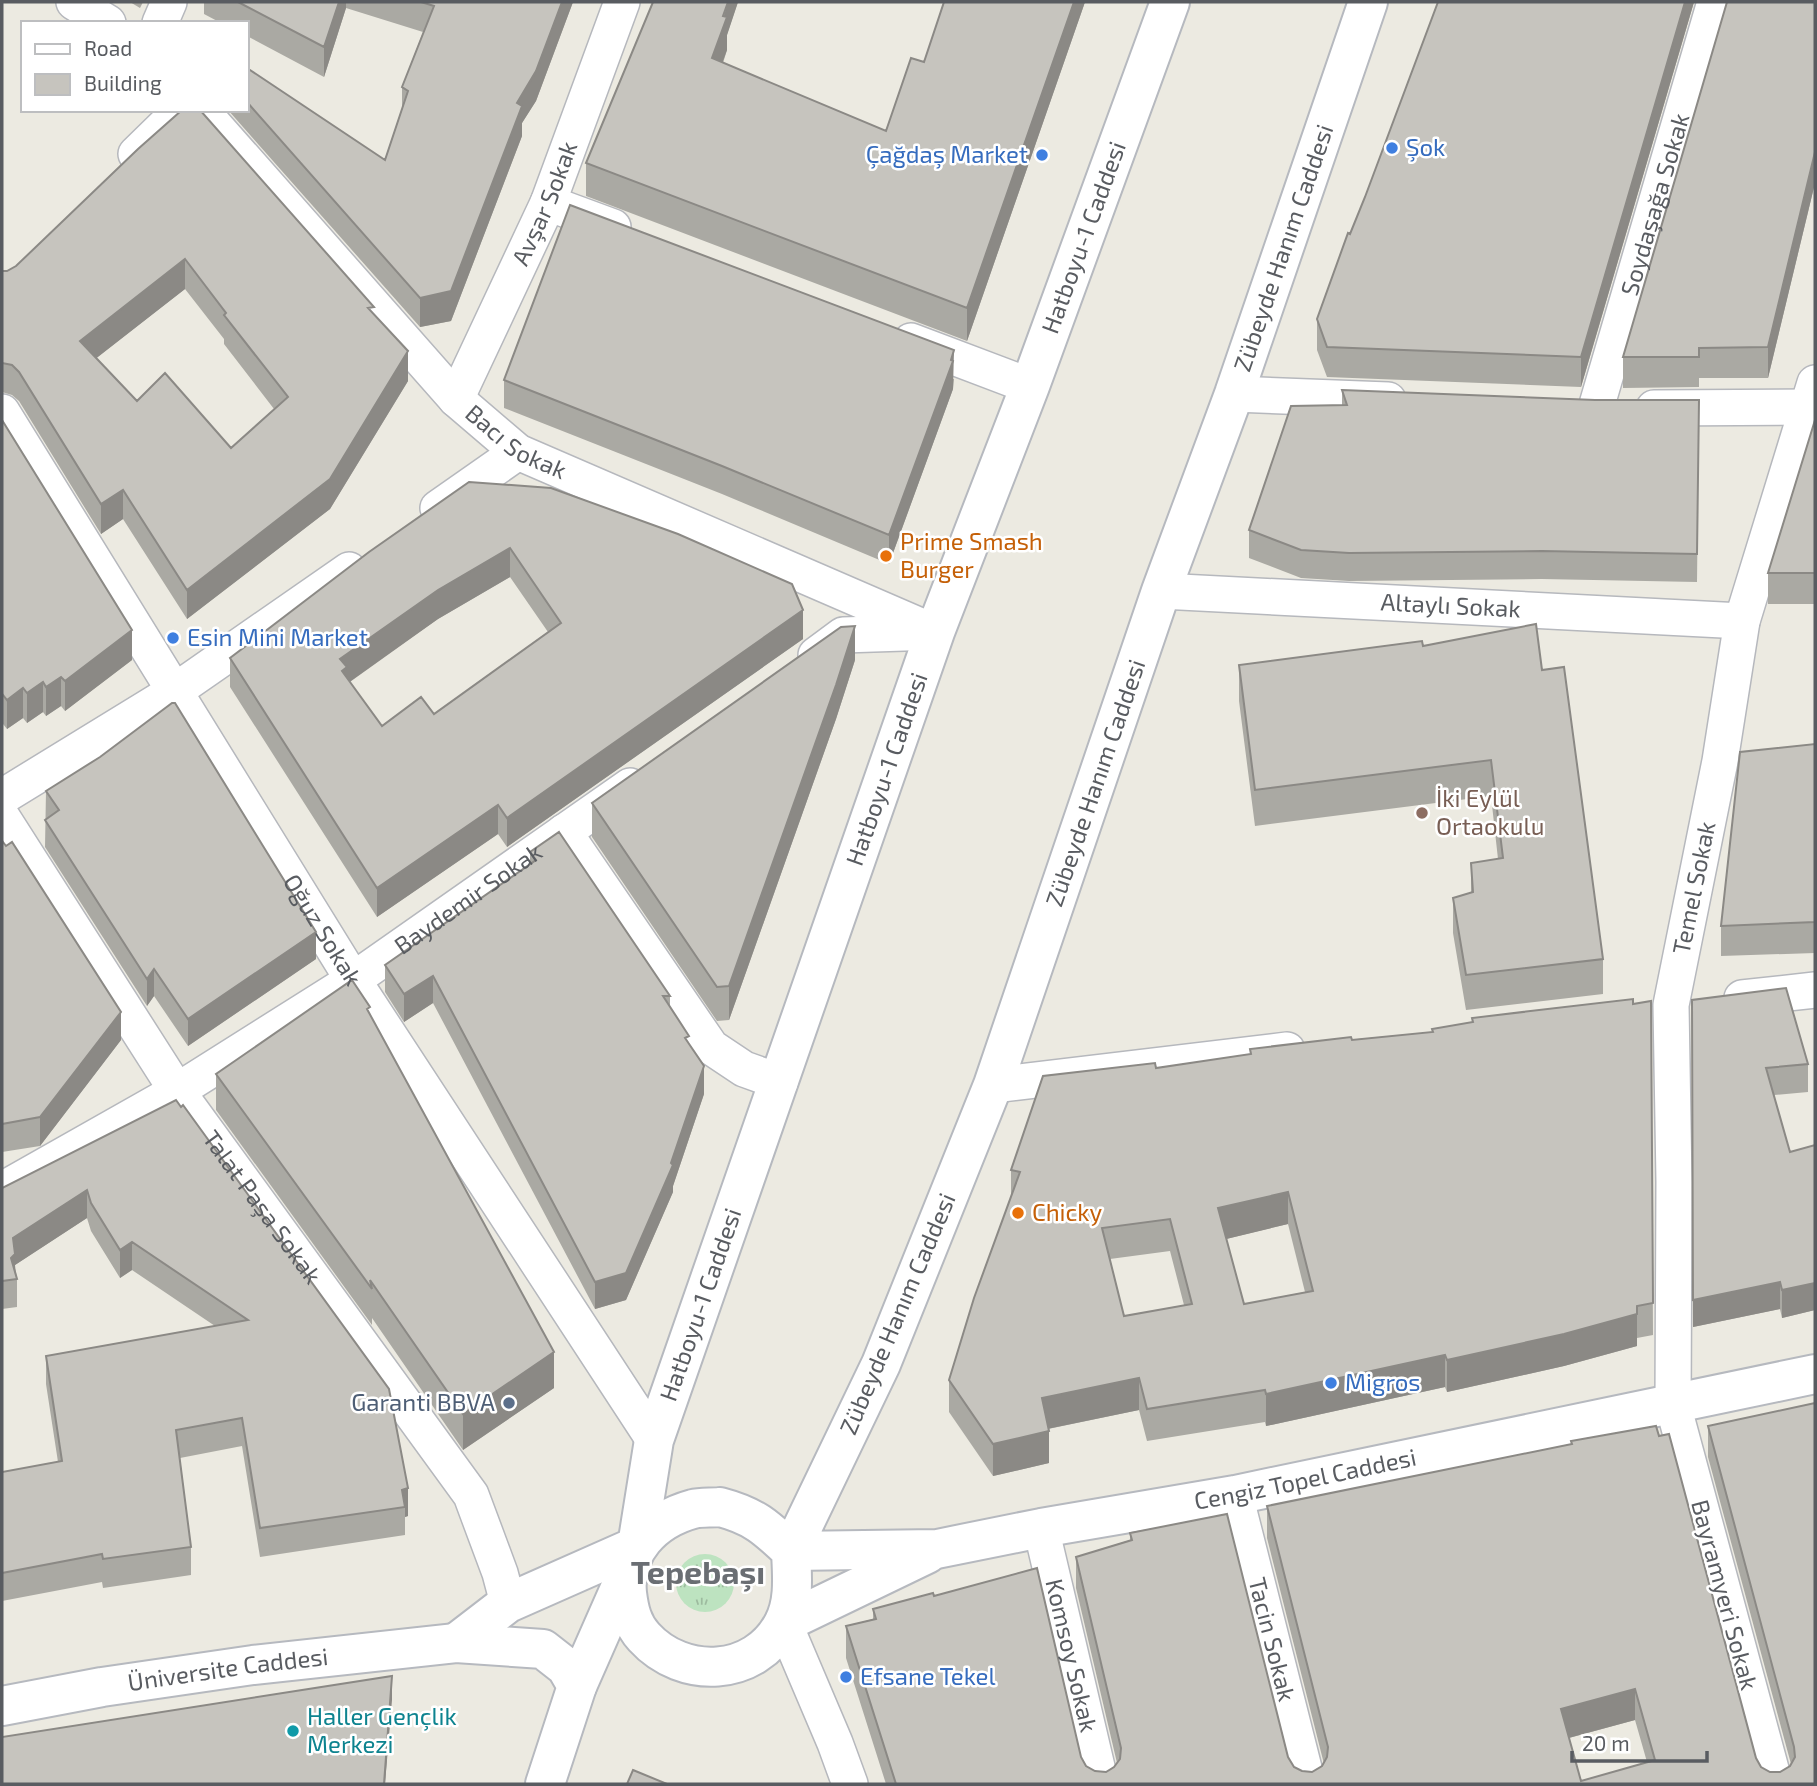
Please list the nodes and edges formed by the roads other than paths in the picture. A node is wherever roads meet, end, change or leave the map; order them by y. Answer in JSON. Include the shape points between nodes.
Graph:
{"nodes":[{"id":1,"x":74,"y":2,"type":"edge"},
{"id":2,"x":169,"y":2,"type":"edge"},
{"id":3,"x":622,"y":2,"type":"edge"},
{"id":4,"x":1170,"y":2,"type":"edge"},
{"id":5,"x":1368,"y":2,"type":"edge"},
{"id":6,"x":1715,"y":2,"type":"edge"},
{"id":7,"x":105,"y":21,"type":"edge"},
{"id":8,"x":161,"y":21,"type":"edge"},
{"id":9,"x":179,"y":112,"type":"edge"},
{"id":10,"x":203,"y":112,"type":"edge"},
{"id":11,"x":112,"y":177,"type":"edge"},
{"id":12,"x":548,"y":202,"type":"junction"},
{"id":13,"x":639,"y":237,"type":"edge"},
{"id":14,"x":886,"y":331,"type":"edge"},
{"id":15,"x":1030,"y":386,"type":"junction"},
{"id":16,"x":1234,"y":394,"type":"junction"},
{"id":17,"x":456,"y":399,"type":"junction"},
{"id":18,"x":1813,"y":399,"type":"edge"},
{"id":19,"x":1415,"y":401,"type":"edge"},
{"id":20,"x":2,"y":412,"type":"edge"},
{"id":21,"x":518,"y":452,"type":"junction"},
{"id":22,"x":415,"y":524,"type":"edge"},
{"id":23,"x":369,"y":556,"type":"edge"},
{"id":24,"x":1161,"y":591,"type":"junction"},
{"id":25,"x":1742,"y":621,"type":"junction"},
{"id":26,"x":935,"y":632,"type":"junction"},
{"id":27,"x":787,"y":674,"type":"edge"},
{"id":28,"x":175,"y":691,"type":"junction"},
{"id":29,"x":653,"y":769,"type":"edge"},
{"id":30,"x":2,"y":797,"type":"edge"},
{"id":31,"x":2,"y":817,"type":"edge"},
{"id":32,"x":564,"y":832,"type":"junction"},
{"id":33,"x":353,"y":980,"type":"junction"},
{"id":34,"x":1815,"y":990,"type":"edge"},
{"id":35,"x":1657,"y":1007,"type":"junction"},
{"id":36,"x":1311,"y":1047,"type":"edge"},
{"id":37,"x":780,"y":1082,"type":"junction"},
{"id":38,"x":993,"y":1085,"type":"junction"},
{"id":39,"x":177,"y":1091,"type":"junction"},
{"id":40,"x":2,"y":1190,"type":"edge"},
{"id":41,"x":1815,"y":1374,"type":"edge"},
{"id":42,"x":1673,"y":1405,"type":"junction"},
{"id":43,"x":654,"y":1440,"type":"junction"},
{"id":44,"x":1235,"y":1495,"type":"junction"},
{"id":45,"x":1041,"y":1528,"type":"junction"},
{"id":46,"x":937,"y":1549,"type":"junction"},
{"id":47,"x":792,"y":1551,"type":"junction"},
{"id":48,"x":631,"y":1561,"type":"junction"},
{"id":49,"x":508,"y":1603,"type":"junction"},
{"id":50,"x":784,"y":1623,"type":"junction"},
{"id":51,"x":644,"y":1637,"type":"junction"},
{"id":52,"x":598,"y":1642,"type":"junction"},
{"id":53,"x":456,"y":1643,"type":"junction"},
{"id":54,"x":542,"y":1649,"type":"junction"},
{"id":55,"x":577,"y":1686,"type":"junction"},
{"id":56,"x":2,"y":1706,"type":"edge"},
{"id":57,"x":545,"y":1784,"type":"edge"},
{"id":58,"x":850,"y":1784,"type":"edge"},
{"id":59,"x":1101,"y":1784,"type":"edge"},
{"id":60,"x":1308,"y":1784,"type":"edge"},
{"id":61,"x":1775,"y":1784,"type":"edge"}],
"edges":[{"from":1,"to":7,"type":"street"},
{"from":2,"to":8,"type":"street"},
{"from":3,"to":12,"type":"street","name":"Avşar Sokak"},
{"from":4,"to":15,"type":"main road","name":"Hatboyu-1 Caddesi"},
{"from":5,"to":16,"type":"main road","name":"Zübeyde Hanım Caddesi"},
{"from":6,"to":18,"type":"street","name":"Soydaşağa Sokak","via":[[1582,408]]},
{"from":9,"to":11,"type":"street"},
{"from":10,"to":17,"type":"street","name":"Bacı Sokak"},
{"from":12,"to":13,"type":"street"},
{"from":12,"to":17,"type":"street","name":"Avşar Sokak"},
{"from":14,"to":15,"type":"street"},
{"from":15,"to":26,"type":"main road","name":"Hatboyu-1 Caddesi"},
{"from":16,"to":19,"type":"street"},
{"from":16,"to":24,"type":"main road","name":"Zübeyde Hanım Caddesi"},
{"from":17,"to":21,"type":"street","name":"Bacı Sokak"},
{"from":18,"to":25,"type":"street","name":"Temel Sokak"},
{"from":20,"to":28,"type":"street","name":"Oğuz Sokak"},
{"from":21,"to":22,"type":"street"},
{"from":21,"to":26,"type":"street","name":"Bacı Sokak"},
{"from":23,"to":28,"type":"street"},
{"from":24,"to":25,"type":"street","name":"Altaylı Sokak"},
{"from":24,"to":38,"type":"main road","name":"Zübeyde Hanım Caddesi"},
{"from":25,"to":35,"type":"street","name":"Temel Sokak","via":[[1733,760]]},
{"from":26,"to":27,"type":"street","via":[[843,635]]},
{"from":26,"to":37,"type":"main road","name":"Hatboyu-1 Caddesi"},
{"from":28,"to":30,"type":"street"},
{"from":28,"to":33,"type":"street","name":"Oğuz Sokak"},
{"from":29,"to":32,"type":"street","name":"Baydemir Sokak"},
{"from":31,"to":39,"type":"street","name":"Talat Paşa Sokak"},
{"from":32,"to":33,"type":"street","name":"Baydemir Sokak"},
{"from":32,"to":37,"type":"street","via":[[711,1047],[744,1069]]},
{"from":33,"to":39,"type":"street","name":"Baydemir Sokak"},
{"from":33,"to":43,"type":"street","name":"Oğuz Sokak"},
{"from":34,"to":35,"type":"street"},
{"from":35,"to":42,"type":"street","name":"Temel Sokak","via":[[1674,1182]]},
{"from":36,"to":38,"type":"street"},
{"from":37,"to":43,"type":"main road","name":"Hatboyu-1 Caddesi"},
{"from":38,"to":47,"type":"main road","name":"Zübeyde Hanım Caddesi","via":[[881,1364]]},
{"from":39,"to":40,"type":"street","name":"Baydemir Sokak"},
{"from":39,"to":49,"type":"street","name":"Talat Paşa Sokak","via":[[471,1495]]},
{"from":41,"to":42,"type":"main road","name":"Cengiz Topel Caddesi"},
{"from":42,"to":44,"type":"main road","name":"Cengiz Topel Caddesi"},
{"from":42,"to":61,"type":"street","name":"Bayramyeri Sokak"},
{"from":43,"to":48,"type":"main road","name":"Hatboyu-1 Caddesi"},
{"from":44,"to":45,"type":"main road","name":"Cengiz Topel Caddesi"},
{"from":44,"to":60,"type":"street","name":"Tacin Sokak"},
{"from":45,"to":46,"type":"main road","name":"Cengiz Topel Caddesi"},
{"from":45,"to":59,"type":"street","name":"Komsoy Sokak"},
{"from":46,"to":47,"type":"main road","name":"Cengiz Topel Caddesi"},
{"from":46,"to":50,"type":"main road"},
{"from":47,"to":48,"type":"main road","via":[[745,1514],[720,1507],[694,1509],[670,1519],[651,1532]]},
{"from":47,"to":50,"type":"main road","via":[[792,1598]]},
{"from":48,"to":49,"type":"main road"},
{"from":48,"to":51,"type":"main road","via":[[632,1619]]},
{"from":48,"to":52,"type":"main road"},
{"from":49,"to":53,"type":"main road"},
{"from":50,"to":51,"type":"main road","via":[[768,1645],[746,1661],[719,1668],[692,1666],[667,1655]]},
{"from":50,"to":58,"type":"street"},
{"from":51,"to":52,"type":"main road","name":"Üniversite Caddesi"},
{"from":52,"to":54,"type":"main road","name":"Üniversite Caddesi"},
{"from":52,"to":55,"type":"main road"},
{"from":53,"to":54,"type":"main road","name":"Üniversite Caddesi"},
{"from":53,"to":56,"type":"main road","name":"Üniversite Caddesi","via":[[253,1665]]},
{"from":54,"to":55,"type":"main road","via":[[566,1667]]},
{"from":55,"to":57,"type":"main road"}]}
